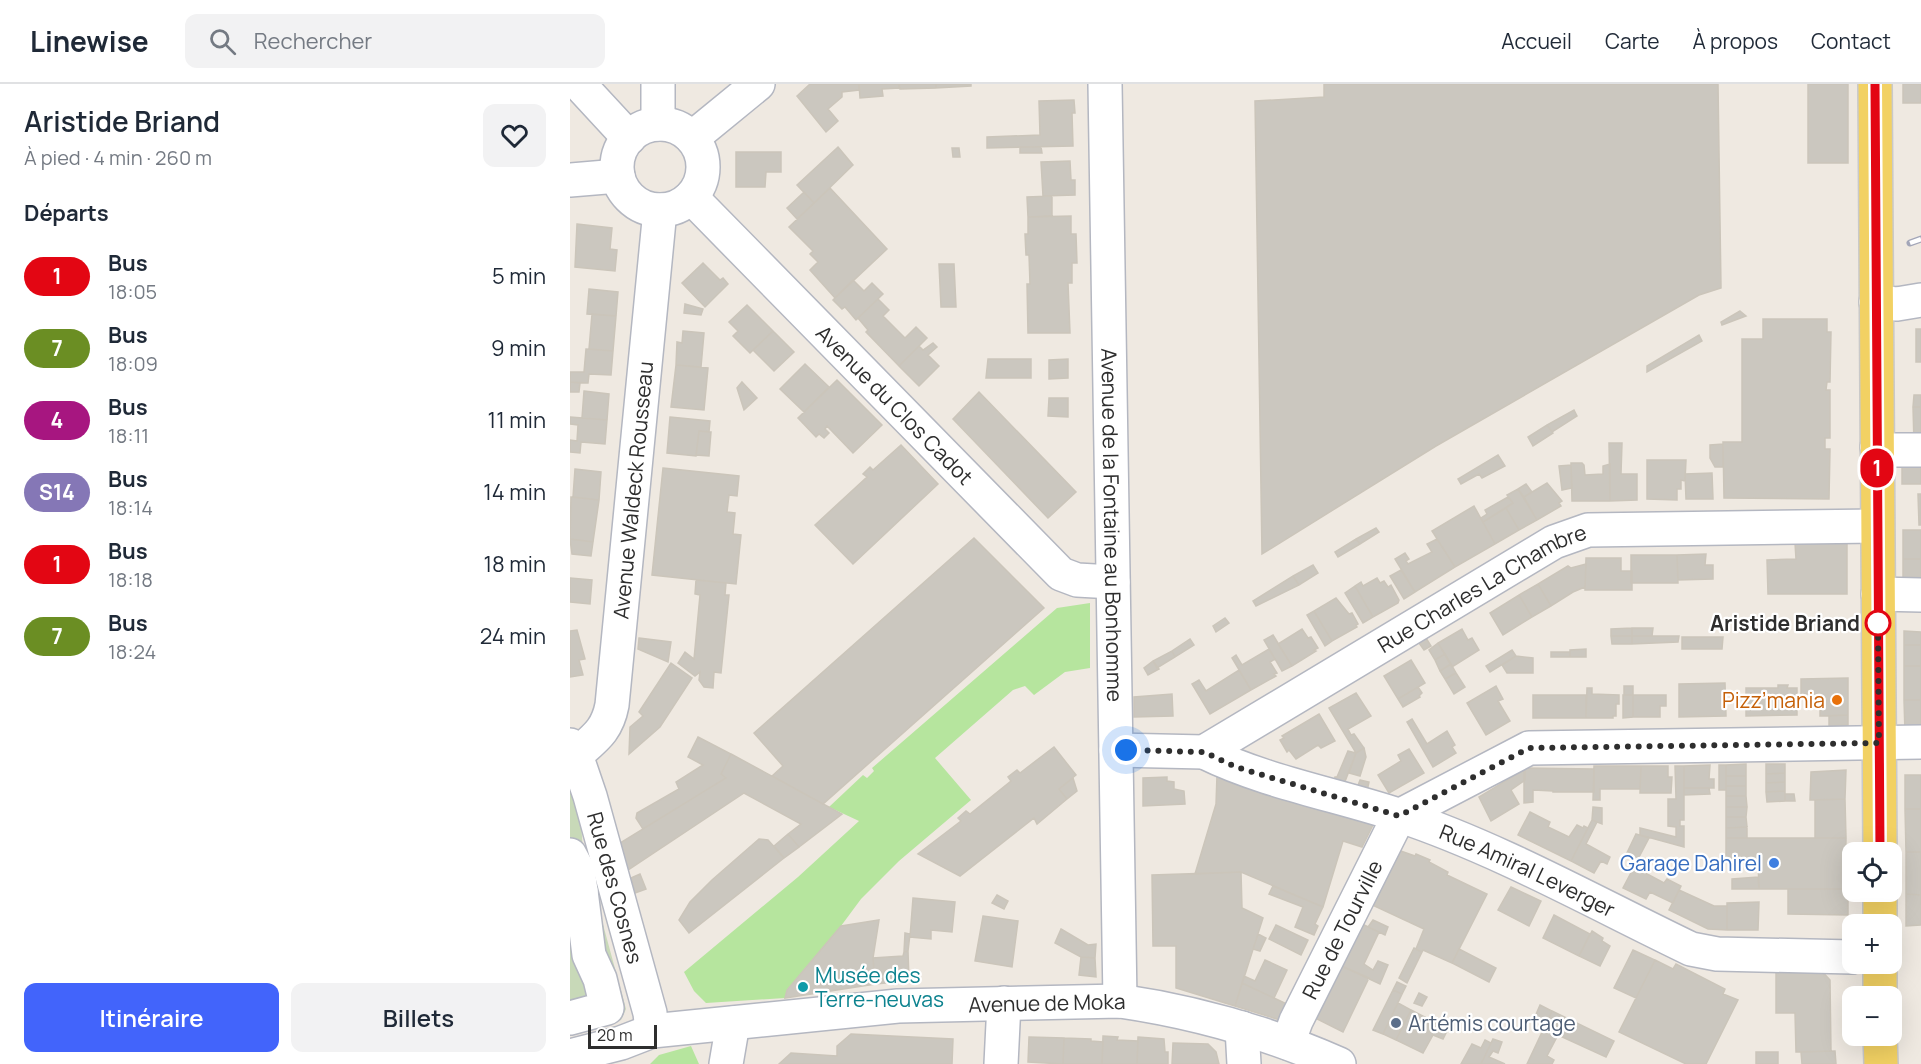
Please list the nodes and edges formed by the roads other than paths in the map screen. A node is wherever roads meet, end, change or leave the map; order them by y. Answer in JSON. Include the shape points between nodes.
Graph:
{"nodes":[{"id":1,"x":579,"y":84,"type":"edge"},
{"id":2,"x":658,"y":84,"type":"edge"},
{"id":3,"x":758,"y":84,"type":"edge"},
{"id":4,"x":1105,"y":84,"type":"edge"},
{"id":5,"x":1875,"y":84,"type":"edge"},
{"id":6,"x":658,"y":124,"type":"junction"},
{"id":7,"x":629,"y":138,"type":"junction"},
{"id":8,"x":692,"y":138,"type":"junction"},
{"id":9,"x":618,"y":176,"type":"junction"},
{"id":10,"x":570,"y":180,"type":"edge"},
{"id":11,"x":691,"y":197,"type":"junction"},
{"id":12,"x":660,"y":210,"type":"junction"},
{"id":13,"x":1921,"y":300,"type":"edge"},
{"id":14,"x":1876,"y":302,"type":"junction"},
{"id":15,"x":1877,"y":447,"type":"junction"},
{"id":16,"x":1921,"y":450,"type":"edge"},
{"id":17,"x":1878,"y":526,"type":"junction"},
{"id":18,"x":1113,"y":582,"type":"junction"},
{"id":19,"x":1878,"y":594,"type":"junction"},
{"id":20,"x":1921,"y":595,"type":"edge"},
{"id":21,"x":1921,"y":742,"type":"edge"},
{"id":22,"x":1879,"y":743,"type":"junction"},
{"id":23,"x":573,"y":750,"type":"edge"},
{"id":24,"x":1116,"y":750,"type":"junction"},
{"id":25,"x":1204,"y":752,"type":"junction"},
{"id":26,"x":1399,"y":816,"type":"junction"},
{"id":27,"x":1880,"y":842,"type":"edge"},
{"id":28,"x":570,"y":855,"type":"edge"},
{"id":29,"x":576,"y":892,"type":"edge"},
{"id":30,"x":1842,"y":957,"type":"edge"},
{"id":31,"x":1120,"y":1001,"type":"junction"},
{"id":32,"x":1004,"y":1003,"type":"junction"},
{"id":33,"x":570,"y":1018,"type":"edge"},
{"id":34,"x":733,"y":1023,"type":"junction"},
{"id":35,"x":1242,"y":1028,"type":"junction"},
{"id":36,"x":652,"y":1031,"type":"junction"},
{"id":37,"x":1288,"y":1043,"type":"junction"},
{"id":38,"x":1880,"y":1046,"type":"edge"},
{"id":39,"x":591,"y":1056,"type":"edge"},
{"id":40,"x":726,"y":1064,"type":"edge"},
{"id":41,"x":1001,"y":1064,"type":"edge"},
{"id":42,"x":1244,"y":1064,"type":"edge"},
{"id":43,"x":1338,"y":1064,"type":"edge"},
{"id":44,"x":1881,"y":1064,"type":"edge"}],
"edges":[{"from":1,"to":7,"type":"street"},
{"from":2,"to":6,"type":"street"},
{"from":3,"to":8,"type":"street"},
{"from":4,"to":18,"type":"street","name":"Avenue de la Fontaine au Bonhomme"},
{"from":5,"to":14,"type":"main road"},
{"from":6,"to":7,"type":"street"},
{"from":6,"to":8,"type":"street","via":[[682,130]]},
{"from":7,"to":9,"type":"street","via":[[621,149]]},
{"from":8,"to":11,"type":"street","via":[[701,152],[703,168],[700,184]]},
{"from":9,"to":10,"type":"street"},
{"from":9,"to":12,"type":"street","via":[[633,200]]},
{"from":11,"to":12,"type":"street","via":[[672,209]]},
{"from":11,"to":18,"type":"street","name":"Avenue du Clos Cadot","via":[[1061,574],[1096,583]]},
{"from":12,"to":23,"type":"street","name":"Avenue Waldeck Rousseau","via":[[612,705],[603,731]]},
{"from":13,"to":14,"type":"street"},
{"from":14,"to":15,"type":"main road"},
{"from":15,"to":16,"type":"street"},
{"from":15,"to":17,"type":"main road"},
{"from":17,"to":19,"type":"main road"},
{"from":17,"to":25,"type":"street","name":"Rue Charles La Chambre","via":[[1588,530],[1572,534]]},
{"from":18,"to":24,"type":"street","name":"Avenue de la Fontaine au Bonhomme"},
{"from":19,"to":20,"type":"street"},
{"from":19,"to":22,"type":"main road"},
{"from":21,"to":22,"type":"street"},
{"from":22,"to":26,"type":"street","via":[[1529,748]]},
{"from":22,"to":27,"type":"main road"},
{"from":23,"to":36,"type":"street","name":"Rue des Cosnes","via":[[590,796]]},
{"from":24,"to":25,"type":"street"},
{"from":24,"to":31,"type":"street","name":"Avenue de la Fontaine au Bonhomme"},
{"from":25,"to":26,"type":"street","name":"Rue Amiral Leverger","via":[[1236,767]]},
{"from":26,"to":30,"type":"street","name":"Rue Amiral Leverger","via":[[1488,851],[1692,949],[1717,954]]},
{"from":26,"to":37,"type":"street","name":"Rue de Tourville"},
{"from":28,"to":29,"type":"street","via":[[578,870]]},
{"from":29,"to":33,"type":"street","via":[[589,956],[608,1008]]},
{"from":31,"to":32,"type":"street","name":"Avenue de Moka"},
{"from":31,"to":35,"type":"street","name":"Avenue de Moka"},
{"from":32,"to":34,"type":"street","name":"Avenue de Moka","via":[[898,1006]]},
{"from":32,"to":41,"type":"street"},
{"from":34,"to":36,"type":"street","name":"Avenue de Moka"},
{"from":34,"to":40,"type":"street"},
{"from":35,"to":37,"type":"street","name":"Avenue de Moka"},
{"from":35,"to":42,"type":"street"},
{"from":36,"to":39,"type":"street","name":"Avenue de Moka"},
{"from":37,"to":43,"type":"street","name":"Avenue de Moka"},
{"from":38,"to":44,"type":"main road"}]}
